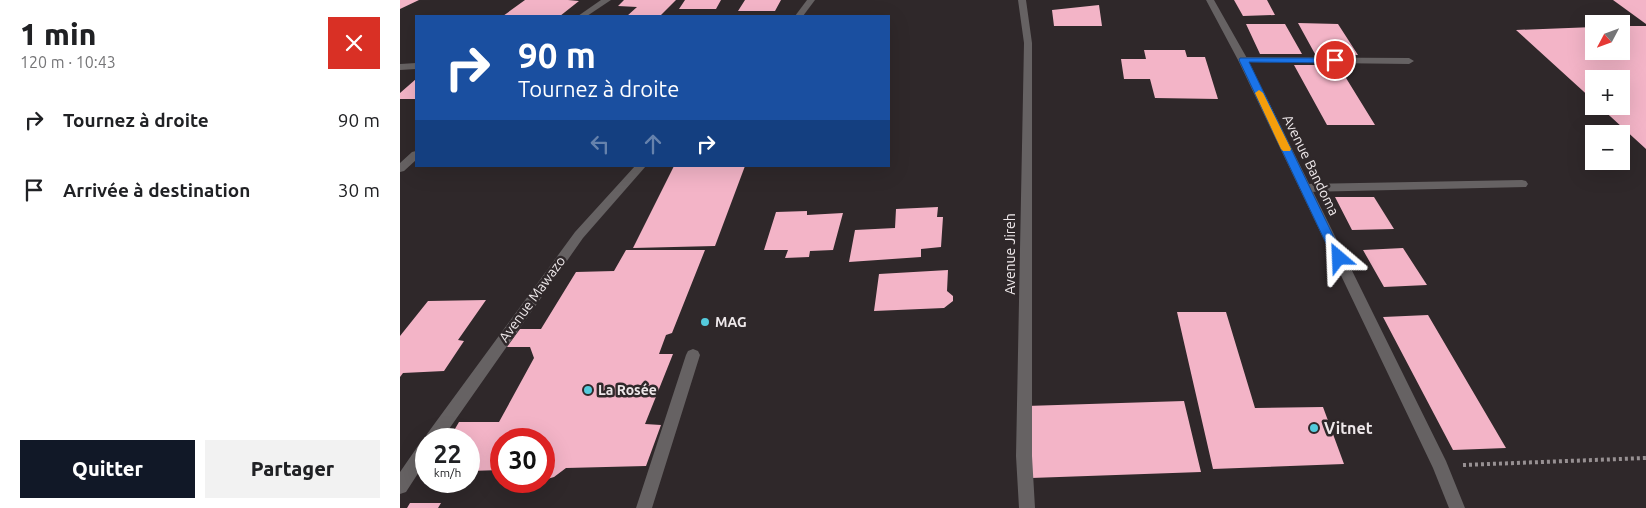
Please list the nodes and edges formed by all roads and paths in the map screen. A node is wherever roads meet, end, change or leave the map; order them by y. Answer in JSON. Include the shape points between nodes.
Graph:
{"nodes":[{"id":1,"x":608,"y":0,"type":"edge"},
{"id":2,"x":811,"y":0,"type":"edge"},
{"id":3,"x":1022,"y":0,"type":"edge"},
{"id":4,"x":1210,"y":0,"type":"edge"},
{"id":5,"x":584,"y":15,"type":"edge"},
{"id":6,"x":800,"y":15,"type":"edge"},
{"id":7,"x":1243,"y":60,"type":"junction"},
{"id":8,"x":1409,"y":61,"type":"dead end"},
{"id":9,"x":415,"y":66,"type":"edge"},
{"id":10,"x":400,"y":67,"type":"edge"},
{"id":11,"x":415,"y":155,"type":"edge"},
{"id":12,"x":640,"y":167,"type":"edge"},
{"id":13,"x":400,"y":170,"type":"edge"},
{"id":14,"x":1522,"y":184,"type":"dead end"},
{"id":15,"x":1305,"y":188,"type":"junction"},
{"id":16,"x":693,"y":355,"type":"dead end"},
{"id":17,"x":441,"y":428,"type":"edge"},
{"id":18,"x":1646,"y":458,"type":"edge"},
{"id":19,"x":415,"y":464,"type":"edge"},
{"id":20,"x":1440,"y":466,"type":"junction"},
{"id":21,"x":400,"y":486,"type":"edge"},
{"id":22,"x":644,"y":508,"type":"edge"},
{"id":23,"x":1027,"y":508,"type":"edge"},
{"id":24,"x":1457,"y":508,"type":"edge"}],
"edges":[{"from":1,"to":5,"type":"street"},
{"from":2,"to":6,"type":"street"},
{"from":3,"to":23,"type":"street","name":"Avenue Jireh","via":[[1028,43],[1024,456]]},
{"from":4,"to":7,"type":"street","name":"Avenue Bandoma"},
{"from":7,"to":8,"type":"street"},
{"from":7,"to":15,"type":"street","name":"Avenue Bandoma"},
{"from":9,"to":10,"type":"street"},
{"from":11,"to":13,"type":"street"},
{"from":12,"to":17,"type":"street","name":"Avenue Mawazo","via":[[579,235]]},
{"from":14,"to":15,"type":"street"},
{"from":15,"to":20,"type":"street","name":"Avenue Bandoma"},
{"from":16,"to":22,"type":"street"},
{"from":18,"to":20,"type":"path"},
{"from":19,"to":21,"type":"street"},
{"from":20,"to":24,"type":"street","name":"Avenue Bandoma"}]}
